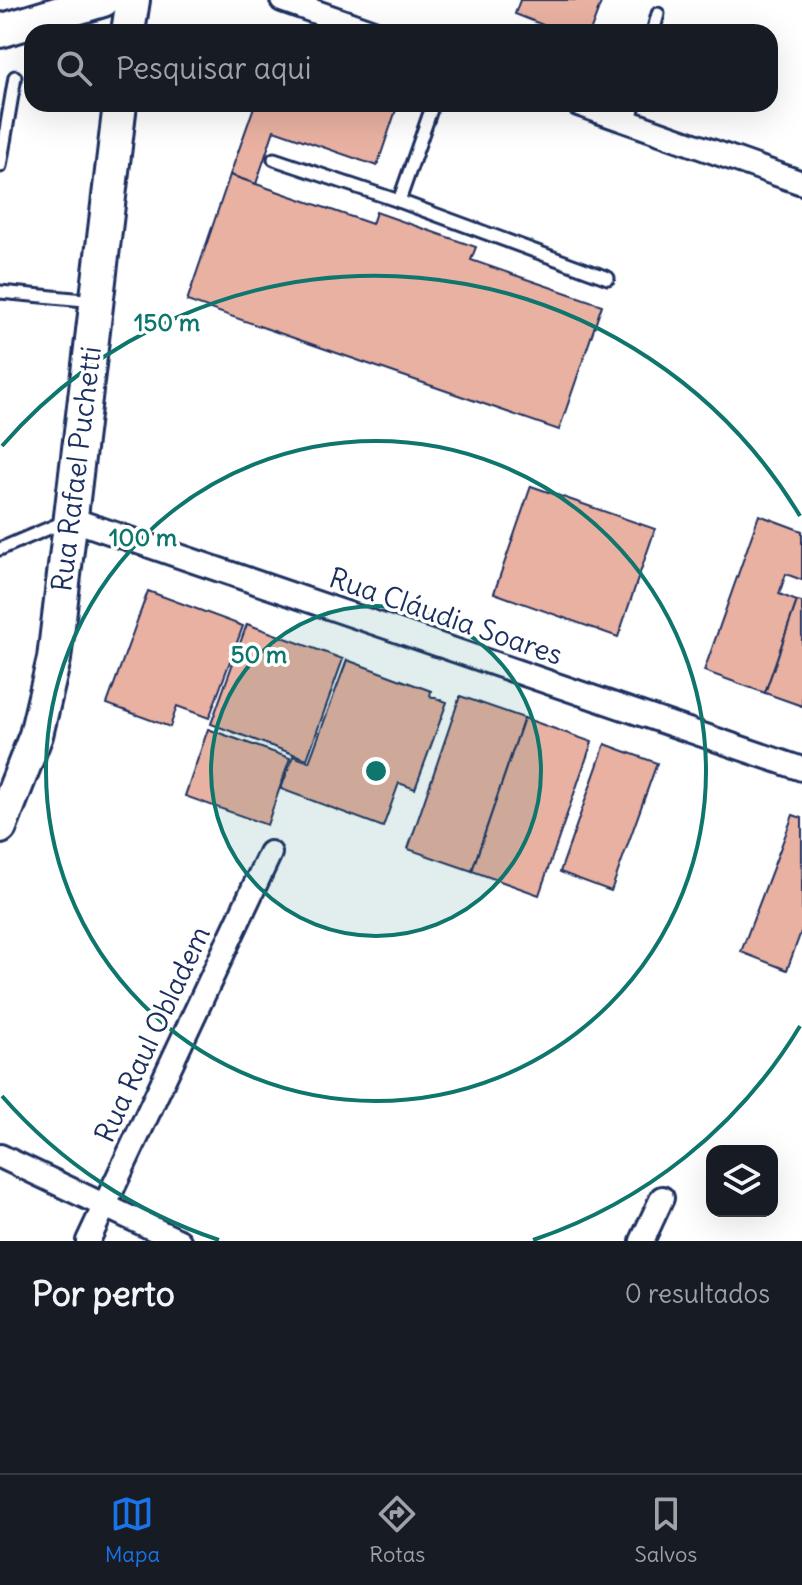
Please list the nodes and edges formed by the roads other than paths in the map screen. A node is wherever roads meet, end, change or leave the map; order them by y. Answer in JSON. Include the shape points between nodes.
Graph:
{"nodes":[{"id":1,"x":103,"y":0,"type":"edge"},
{"id":2,"x":133,"y":0,"type":"edge"},
{"id":3,"x":282,"y":0,"type":"edge"},
{"id":4,"x":658,"y":14,"type":"dead end"},
{"id":5,"x":129,"y":24,"type":"edge"},
{"id":6,"x":350,"y":24,"type":"edge"},
{"id":7,"x":655,"y":24,"type":"edge"},
{"id":8,"x":0,"y":31,"type":"edge"},
{"id":9,"x":15,"y":77,"type":"dead end"},
{"id":10,"x":119,"y":112,"type":"edge"},
{"id":11,"x":430,"y":112,"type":"edge"},
{"id":12,"x":632,"y":113,"type":"edge"},
{"id":13,"x":274,"y":159,"type":"dead end"},
{"id":14,"x":0,"y":166,"type":"edge"},
{"id":15,"x":802,"y":183,"type":"edge"},
{"id":16,"x":399,"y":201,"type":"junction"},
{"id":17,"x":608,"y":278,"type":"dead end"},
{"id":18,"x":0,"y":292,"type":"edge"},
{"id":19,"x":96,"y":301,"type":"junction"},
{"id":20,"x":71,"y":519,"type":"junction"},
{"id":21,"x":0,"y":549,"type":"edge"},
{"id":22,"x":802,"y":769,"type":"edge"},
{"id":23,"x":0,"y":827,"type":"edge"},
{"id":24,"x":270,"y":853,"type":"dead end"},
{"id":25,"x":0,"y":1156,"type":"edge"},
{"id":26,"x":662,"y":1198,"type":"dead end"},
{"id":27,"x":105,"y":1205,"type":"junction"},
{"id":28,"x":88,"y":1241,"type":"edge"},
{"id":29,"x":179,"y":1241,"type":"edge"},
{"id":30,"x":642,"y":1241,"type":"edge"}],
"edges":[{"from":1,"to":8,"type":"street"},
{"from":2,"to":5,"type":"street"},
{"from":3,"to":6,"type":"street"},
{"from":4,"to":7,"type":"lane"},
{"from":9,"to":14,"type":"lane"},
{"from":10,"to":19,"type":"street","name":"Rua Rafael Puchetti"},
{"from":11,"to":16,"type":"lane"},
{"from":12,"to":15,"type":"street"},
{"from":13,"to":16,"type":"lane"},
{"from":16,"to":17,"type":"lane"},
{"from":18,"to":19,"type":"lane"},
{"from":19,"to":20,"type":"street","name":"Rua Rafael Puchetti"},
{"from":20,"to":21,"type":"lane"},
{"from":20,"to":22,"type":"street","name":"Rua Cláudia Soares"},
{"from":20,"to":23,"type":"street","name":"Rua Rafael Puchetti","via":[[47,695]]},
{"from":24,"to":27,"type":"street","name":"Rua Raul Obladem"},
{"from":25,"to":27,"type":"street"},
{"from":26,"to":30,"type":"street"},
{"from":27,"to":28,"type":"street","name":"Rua Raul Obladem"},
{"from":27,"to":29,"type":"street"}]}
